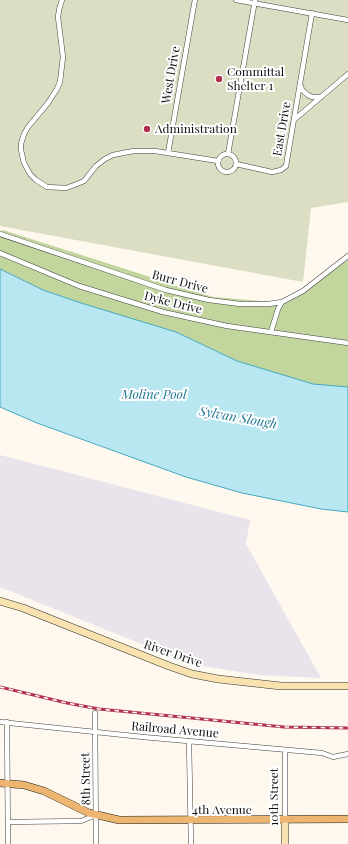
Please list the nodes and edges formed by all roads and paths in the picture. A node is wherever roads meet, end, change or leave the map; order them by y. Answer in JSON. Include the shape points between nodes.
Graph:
{"nodes":[{"id":1,"x":62,"y":0,"type":"edge"},
{"id":2,"x":196,"y":0,"type":"edge"},
{"id":3,"x":236,"y":0,"type":"edge"},
{"id":4,"x":254,"y":1,"type":"edge"},
{"id":5,"x":312,"y":13,"type":"junction"},
{"id":6,"x":348,"y":20,"type":"edge"},
{"id":7,"x":348,"y":74,"type":"edge"},
{"id":8,"x":300,"y":83,"type":"junction"},
{"id":9,"x":322,"y":97,"type":"junction"},
{"id":10,"x":295,"y":119,"type":"junction"},
{"id":11,"x":168,"y":153,"type":"junction"},
{"id":12,"x":228,"y":154,"type":"junction"},
{"id":13,"x":218,"y":161,"type":"junction"},
{"id":14,"x":236,"y":164,"type":"junction"},
{"id":15,"x":0,"y":234,"type":"edge"},
{"id":16,"x":0,"y":253,"type":"edge"},
{"id":17,"x":348,"y":256,"type":"edge"},
{"id":18,"x":282,"y":302,"type":"junction"},
{"id":19,"x":271,"y":332,"type":"junction"},
{"id":20,"x":348,"y":343,"type":"edge"},
{"id":21,"x":0,"y":601,"type":"edge"},
{"id":22,"x":348,"y":686,"type":"edge"},
{"id":23,"x":95,"y":713,"type":"dead end"},
{"id":24,"x":0,"y":722,"type":"edge"},
{"id":25,"x":7,"y":722,"type":"junction"},
{"id":26,"x":95,"y":732,"type":"junction"},
{"id":27,"x":189,"y":742,"type":"junction"},
{"id":28,"x":285,"y":750,"type":"junction"},
{"id":29,"x":348,"y":754,"type":"edge"},
{"id":30,"x":0,"y":783,"type":"edge"},
{"id":31,"x":8,"y":783,"type":"junction"},
{"id":32,"x":96,"y":815,"type":"junction"},
{"id":33,"x":285,"y":820,"type":"junction"},
{"id":34,"x":348,"y":820,"type":"edge"},
{"id":35,"x":190,"y":821,"type":"junction"},
{"id":36,"x":8,"y":822,"type":"junction"},
{"id":37,"x":8,"y":844,"type":"edge"},
{"id":38,"x":96,"y":844,"type":"edge"},
{"id":39,"x":191,"y":844,"type":"edge"},
{"id":40,"x":285,"y":844,"type":"edge"}],
"edges":[{"from":1,"to":11,"type":"street","via":[[58,24],[63,58],[62,74],[53,96],[24,134],[21,150],[26,169],[41,184],[66,188],[84,180],[96,166],[113,155],[144,150]]},
{"from":2,"to":11,"type":"street","name":"West Drive"},
{"from":3,"to":4,"type":"street"},
{"from":4,"to":5,"type":"street"},
{"from":4,"to":12,"type":"street"},
{"from":5,"to":6,"type":"street"},
{"from":5,"to":8,"type":"street","name":"East Drive"},
{"from":7,"to":9,"type":"street"},
{"from":8,"to":9,"type":"street","via":[[302,90],[308,95]]},
{"from":8,"to":10,"type":"street","name":"East Drive"},
{"from":9,"to":10,"type":"street"},
{"from":10,"to":14,"type":"street","name":"East Drive","via":[[284,168],[272,172]]},
{"from":11,"to":13,"type":"street"},
{"from":12,"to":13,"type":"street","via":[[221,156]]},
{"from":12,"to":14,"type":"street","via":[[235,159]]},
{"from":13,"to":14,"type":"street","via":[[220,169],[225,172],[231,171]]},
{"from":15,"to":18,"type":"street","name":"Burr Drive","via":[[184,295],[240,304]]},
{"from":16,"to":19,"type":"street","name":"Dyke Drive","via":[[79,286],[163,312],[227,326]]},
{"from":17,"to":18,"type":"street","name":"Burr Drive","via":[[302,291]]},
{"from":18,"to":19,"type":"street"},
{"from":19,"to":20,"type":"street","name":"Dyke Drive"},
{"from":21,"to":22,"type":"main road","name":"River Drive","via":[[192,674],[281,686]]},
{"from":23,"to":26,"type":"street","name":"8th Street"},
{"from":24,"to":25,"type":"street","name":"Railroad Avenue"},
{"from":25,"to":26,"type":"street","name":"Railroad Avenue"},
{"from":25,"to":31,"type":"street"},
{"from":26,"to":27,"type":"street","name":"Railroad Avenue"},
{"from":26,"to":32,"type":"street","name":"8th Street"},
{"from":27,"to":28,"type":"street","name":"Railroad Avenue"},
{"from":27,"to":35,"type":"street"},
{"from":28,"to":29,"type":"street","name":"Railroad Avenue","via":[[322,753],[333,757]]},
{"from":28,"to":33,"type":"street","name":"10th Street"},
{"from":30,"to":31,"type":"main road","name":"4th Avenue"},
{"from":31,"to":32,"type":"main road","name":"4th Avenue","via":[[44,791]]},
{"from":31,"to":36,"type":"street"},
{"from":32,"to":35,"type":"main road","name":"4th Avenue","via":[[130,821]]},
{"from":32,"to":36,"type":"street","via":[[81,821]]},
{"from":32,"to":38,"type":"street","name":"8th Street"},
{"from":33,"to":34,"type":"main road","name":"4th Avenue"},
{"from":33,"to":35,"type":"main road","name":"4th Avenue"},
{"from":33,"to":40,"type":"main road","name":"10th Street"},
{"from":35,"to":39,"type":"street"},
{"from":36,"to":37,"type":"street"}]}
